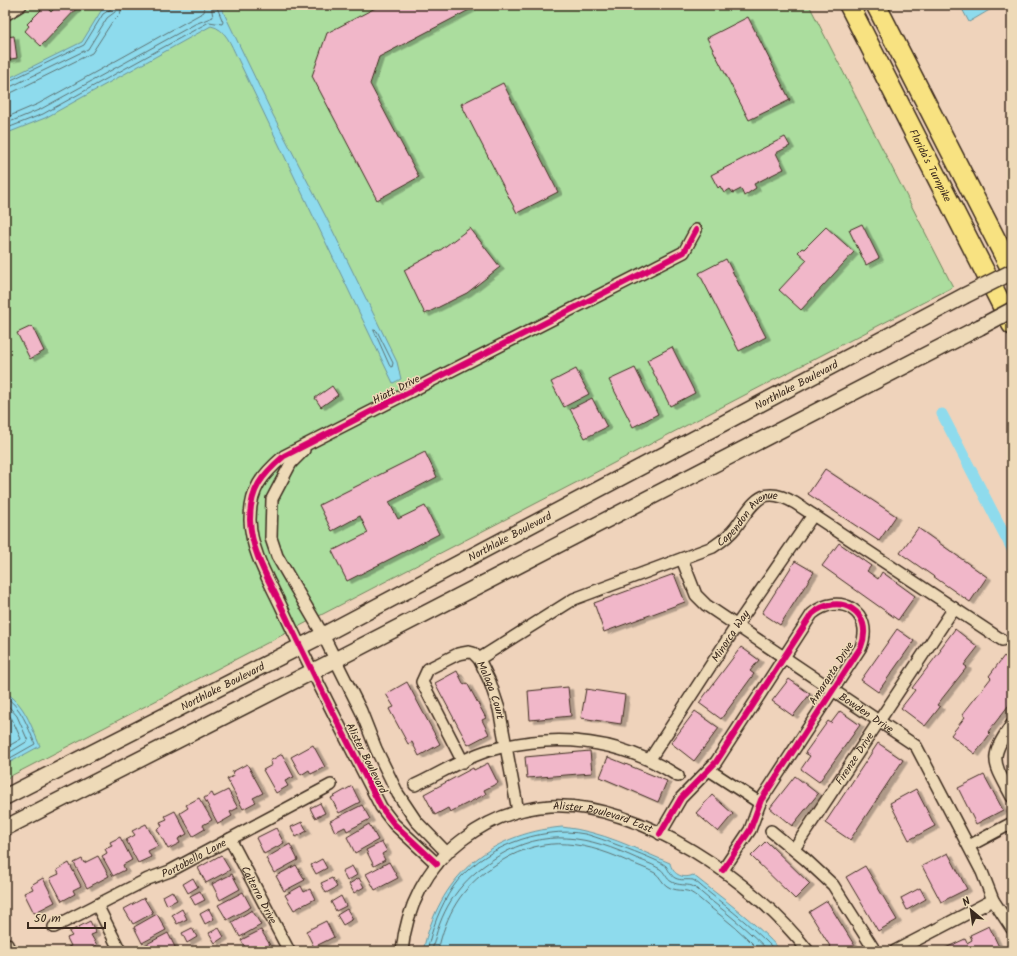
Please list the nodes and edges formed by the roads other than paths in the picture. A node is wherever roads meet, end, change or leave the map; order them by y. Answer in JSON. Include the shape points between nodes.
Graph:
{"nodes":[{"id":1,"x":21,"y":5,"type":"edge"},
{"id":2,"x":850,"y":5,"type":"edge"},
{"id":3,"x":876,"y":5,"type":"edge"},
{"id":4,"x":5,"y":15,"type":"edge"},
{"id":5,"x":696,"y":230,"type":"dead end"},
{"id":6,"x":1012,"y":272,"type":"edge"},
{"id":7,"x":1012,"y":310,"type":"edge"},
{"id":8,"x":1012,"y":325,"type":"edge"},
{"id":9,"x":311,"y":444,"type":"junction"},
{"id":10,"x":813,"y":515,"type":"junction"},
{"id":11,"x":682,"y":559,"type":"junction"},
{"id":12,"x":954,"y":608,"type":"junction"},
{"id":13,"x":737,"y":625,"type":"junction"},
{"id":14,"x":323,"y":635,"type":"junction"},
{"id":15,"x":1002,"y":640,"type":"dead end"},
{"id":16,"x":300,"y":647,"type":"junction"},
{"id":17,"x":784,"y":656,"type":"junction"},
{"id":18,"x":479,"y":659,"type":"junction"},
{"id":19,"x":335,"y":660,"type":"junction"},
{"id":20,"x":313,"y":671,"type":"junction"},
{"id":21,"x":833,"y":689,"type":"junction"},
{"id":22,"x":878,"y":721,"type":"junction"},
{"id":23,"x":1011,"y":726,"type":"edge"},
{"id":24,"x":506,"y":748,"type":"junction"},
{"id":25,"x":650,"y":759,"type":"junction"},
{"id":26,"x":463,"y":762,"type":"junction"},
{"id":27,"x":709,"y":770,"type":"junction"},
{"id":28,"x":678,"y":776,"type":"dead end"},
{"id":29,"x":331,"y":785,"type":"dead end"},
{"id":30,"x":415,"y":785,"type":"dead end"},
{"id":31,"x":5,"y":797,"type":"edge"},
{"id":32,"x":1012,"y":797,"type":"edge"},
{"id":33,"x":760,"y":803,"type":"junction"},
{"id":34,"x":518,"y":811,"type":"junction"},
{"id":35,"x":1012,"y":823,"type":"edge"},
{"id":36,"x":5,"y":828,"type":"edge"},
{"id":37,"x":771,"y":831,"type":"dead end"},
{"id":38,"x":660,"y":834,"type":"junction"},
{"id":39,"x":230,"y":839,"type":"junction"},
{"id":40,"x":969,"y":846,"type":"junction"},
{"id":41,"x":794,"y":849,"type":"junction"},
{"id":42,"x":442,"y":858,"type":"junction"},
{"id":43,"x":723,"y":870,"type":"junction"},
{"id":44,"x":993,"y":900,"type":"junction"},
{"id":45,"x":97,"y":905,"type":"junction"},
{"id":46,"x":54,"y":927,"type":"dead end"},
{"id":47,"x":1012,"y":929,"type":"edge"},
{"id":48,"x":5,"y":945,"type":"edge"},
{"id":49,"x":8,"y":951,"type":"edge"},
{"id":50,"x":120,"y":951,"type":"edge"},
{"id":51,"x":289,"y":951,"type":"edge"},
{"id":52,"x":402,"y":951,"type":"edge"},
{"id":53,"x":808,"y":951,"type":"edge"},
{"id":54,"x":875,"y":951,"type":"edge"},
{"id":55,"x":895,"y":951,"type":"edge"}],
"edges":[{"from":1,"to":4,"type":"street"},
{"from":2,"to":8,"type":"highway","name":"Florida's Turnpike"},
{"from":3,"to":6,"type":"highway"},
{"from":5,"to":9,"type":"street","name":"Hiatt Drive","via":[[684,252]]},
{"from":6,"to":14,"type":"main road","name":"Northlake Boulevard","bridge":true},
{"from":7,"to":19,"type":"main road","bridge":true},
{"from":9,"to":14,"type":"street","name":"Hiatt Drive","via":[[292,463],[272,499],[271,538],[278,556]]},
{"from":9,"to":16,"type":"street","name":"Hiatt Drive","via":[[284,456],[268,470],[256,485],[250,520],[255,550]]},
{"from":10,"to":11,"type":"street","name":"Capendon Avenue","via":[[787,498],[778,495],[765,496],[752,504],[736,527],[721,542],[704,552]]},
{"from":10,"to":12,"type":"street","name":"Capendon Avenue"},
{"from":10,"to":13,"type":"street","name":"Minorca Way"},
{"from":11,"to":13,"type":"street","name":"Bowden Drive","via":[[692,587],[700,600]]},
{"from":11,"to":18,"type":"street","name":"Capendon Avenue","via":[[574,598]]},
{"from":12,"to":15,"type":"street","name":"Capendon Avenue"},
{"from":12,"to":22,"type":"street","name":"Firenze Drive"},
{"from":13,"to":17,"type":"street","name":"Bowden Drive"},
{"from":13,"to":25,"type":"street","name":"Minorca Way"},
{"from":14,"to":16,"type":"main road","name":"Northlake Boulevard"},
{"from":14,"to":19,"type":"street","name":"Alister Boulevard"},
{"from":16,"to":20,"type":"street","name":"Alister Boulevard"},
{"from":16,"to":31,"type":"main road","name":"Northlake Boulevard"},
{"from":17,"to":21,"type":"street","name":"Bowden Drive"},
{"from":17,"to":21,"type":"street","name":"Amaranta Drive","via":[[817,610],[835,604],[854,610],[864,626],[864,639]]},
{"from":17,"to":27,"type":"street","name":"Amaranta Drive"},
{"from":18,"to":24,"type":"street","name":"Malaga Court","via":[[500,708]]},
{"from":18,"to":26,"type":"street","name":"Malaga Court","via":[[469,652],[458,654],[428,669],[422,682]]},
{"from":19,"to":20,"type":"main road"},
{"from":19,"to":42,"type":"street","name":"Alister Boulevard","via":[[398,794]]},
{"from":20,"to":36,"type":"main road"},
{"from":20,"to":42,"type":"street","name":"Alister Boulevard","via":[[384,812],[394,824]]},
{"from":21,"to":22,"type":"street","name":"Bowden Drive"},
{"from":21,"to":33,"type":"street","name":"Amaranta Drive"},
{"from":22,"to":40,"type":"street","name":"Bowden Drive","via":[[920,751]]},
{"from":22,"to":41,"type":"street","name":"Firenze Drive"},
{"from":23,"to":32,"type":"street","via":[[999,743],[995,760],[996,767]]},
{"from":24,"to":25,"type":"street","via":[[552,741],[591,742],[627,750]]},
{"from":24,"to":26,"type":"street","via":[[488,751]]},
{"from":24,"to":34,"type":"street","name":"Malaga Court"},
{"from":25,"to":28,"type":"street"},
{"from":26,"to":30,"type":"street"},
{"from":27,"to":33,"type":"street"},
{"from":27,"to":38,"type":"street","name":"Amaranta Drive","via":[[681,798]]},
{"from":29,"to":39,"type":"street","name":"Portobello Lane"},
{"from":33,"to":43,"type":"street","name":"Amaranta Drive","via":[[750,830]]},
{"from":34,"to":38,"type":"street","name":"Alister Boulevard East","via":[[551,806],[583,807],[622,817]]},
{"from":34,"to":42,"type":"street","name":"Alister Boulevard East","via":[[476,830]]},
{"from":35,"to":40,"type":"street"},
{"from":37,"to":41,"type":"street"},
{"from":38,"to":43,"type":"street","name":"Alister Boulevard East"},
{"from":39,"to":45,"type":"street","name":"Portobello Lane"},
{"from":39,"to":51,"type":"street","name":"Calterra Drive"},
{"from":40,"to":44,"type":"street","name":"Bowden Drive"},
{"from":41,"to":54,"type":"street","via":[[833,885]]},
{"from":42,"to":52,"type":"street","name":"Alister Boulevard East","via":[[422,886],[408,916]]},
{"from":43,"to":53,"type":"street","name":"Alister Boulevard East","via":[[768,907]]},
{"from":44,"to":47,"type":"street","name":"Bowden Drive"},
{"from":44,"to":55,"type":"street"},
{"from":45,"to":46,"type":"street","name":"Portobello Lane"},
{"from":45,"to":50,"type":"street"},
{"from":48,"to":49,"type":"main road"}]}
